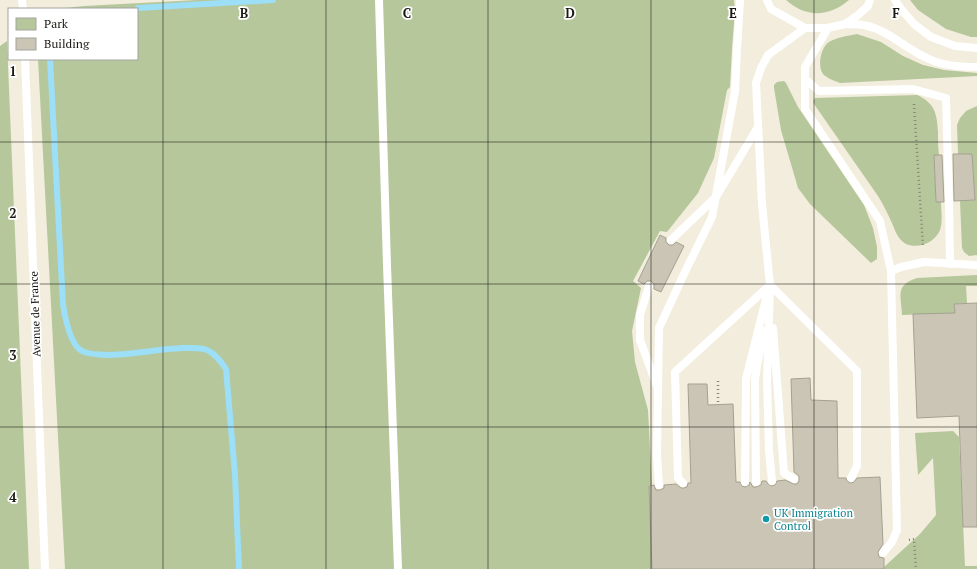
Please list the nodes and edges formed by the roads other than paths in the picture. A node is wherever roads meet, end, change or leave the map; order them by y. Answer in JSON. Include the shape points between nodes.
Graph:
{"nodes":[{"id":1,"x":380,"y":0,"type":"edge"},
{"id":2,"x":740,"y":0,"type":"edge"},
{"id":3,"x":767,"y":0,"type":"edge"},
{"id":4,"x":870,"y":0,"type":"edge"},
{"id":5,"x":895,"y":0,"type":"edge"},
{"id":6,"x":845,"y":24,"type":"junction"},
{"id":7,"x":805,"y":28,"type":"junction"},
{"id":8,"x":828,"y":28,"type":"junction"},
{"id":9,"x":977,"y":48,"type":"edge"},
{"id":10,"x":25,"y":60,"type":"edge"},
{"id":11,"x":977,"y":67,"type":"edge"},
{"id":12,"x":805,"y":79,"type":"junction"},
{"id":13,"x":758,"y":127,"type":"junction"},
{"id":14,"x":716,"y":197,"type":"junction"},
{"id":15,"x":671,"y":240,"type":"dead end"},
{"id":16,"x":950,"y":264,"type":"junction"},
{"id":17,"x":977,"y":265,"type":"edge"},
{"id":18,"x":891,"y":271,"type":"junction"},
{"id":19,"x":770,"y":285,"type":"junction"},
{"id":20,"x":649,"y":286,"type":"dead end"},
{"id":21,"x":658,"y":391,"type":"junction"},
{"id":22,"x":851,"y":478,"type":"dead end"},
{"id":23,"x":794,"y":479,"type":"dead end"},
{"id":24,"x":772,"y":481,"type":"dead end"},
{"id":25,"x":745,"y":482,"type":"dead end"},
{"id":26,"x":756,"y":482,"type":"dead end"},
{"id":27,"x":683,"y":483,"type":"dead end"},
{"id":28,"x":659,"y":485,"type":"dead end"},
{"id":29,"x":883,"y":553,"type":"dead end"},
{"id":30,"x":45,"y":569,"type":"edge"},
{"id":31,"x":398,"y":569,"type":"edge"}],
"edges":[{"from":1,"to":31,"type":"lane"},
{"from":2,"to":14,"type":"lane","via":[[735,91]]},
{"from":3,"to":7,"type":"lane","via":[[771,9]]},
{"from":4,"to":6,"type":"lane","via":[[868,6]]},
{"from":5,"to":9,"type":"lane","via":[[914,24],[931,36],[955,46]]},
{"from":6,"to":8,"type":"lane"},
{"from":6,"to":11,"type":"lane","via":[[875,28],[929,59],[945,64]]},
{"from":7,"to":8,"type":"lane"},
{"from":7,"to":13,"type":"lane","via":[[768,55],[761,68],[756,83]]},
{"from":8,"to":12,"type":"lane","via":[[805,67]]},
{"from":10,"to":30,"type":"lane","name":"Avenue de France"},
{"from":12,"to":16,"type":"lane","via":[[819,91],[913,89],[946,98]]},
{"from":12,"to":18,"type":"lane","via":[[805,108],[880,221]]},
{"from":13,"to":14,"type":"lane"},
{"from":13,"to":19,"type":"lane"},
{"from":14,"to":15,"type":"lane"},
{"from":14,"to":21,"type":"lane","via":[[712,217],[659,328]]},
{"from":16,"to":17,"type":"lane"},
{"from":16,"to":18,"type":"lane","via":[[924,262]]},
{"from":18,"to":29,"type":"lane","via":[[897,530]]},
{"from":19,"to":22,"type":"lane","via":[[857,371],[857,466]]},
{"from":19,"to":23,"type":"lane","via":[[784,473]]},
{"from":19,"to":24,"type":"lane","via":[[767,379]]},
{"from":19,"to":25,"type":"lane","via":[[746,379]]},
{"from":19,"to":26,"type":"lane","via":[[755,379]]},
{"from":19,"to":27,"type":"lane","via":[[675,372],[678,478]]},
{"from":20,"to":21,"type":"lane","via":[[640,315],[640,340]]},
{"from":21,"to":28,"type":"lane"}]}
